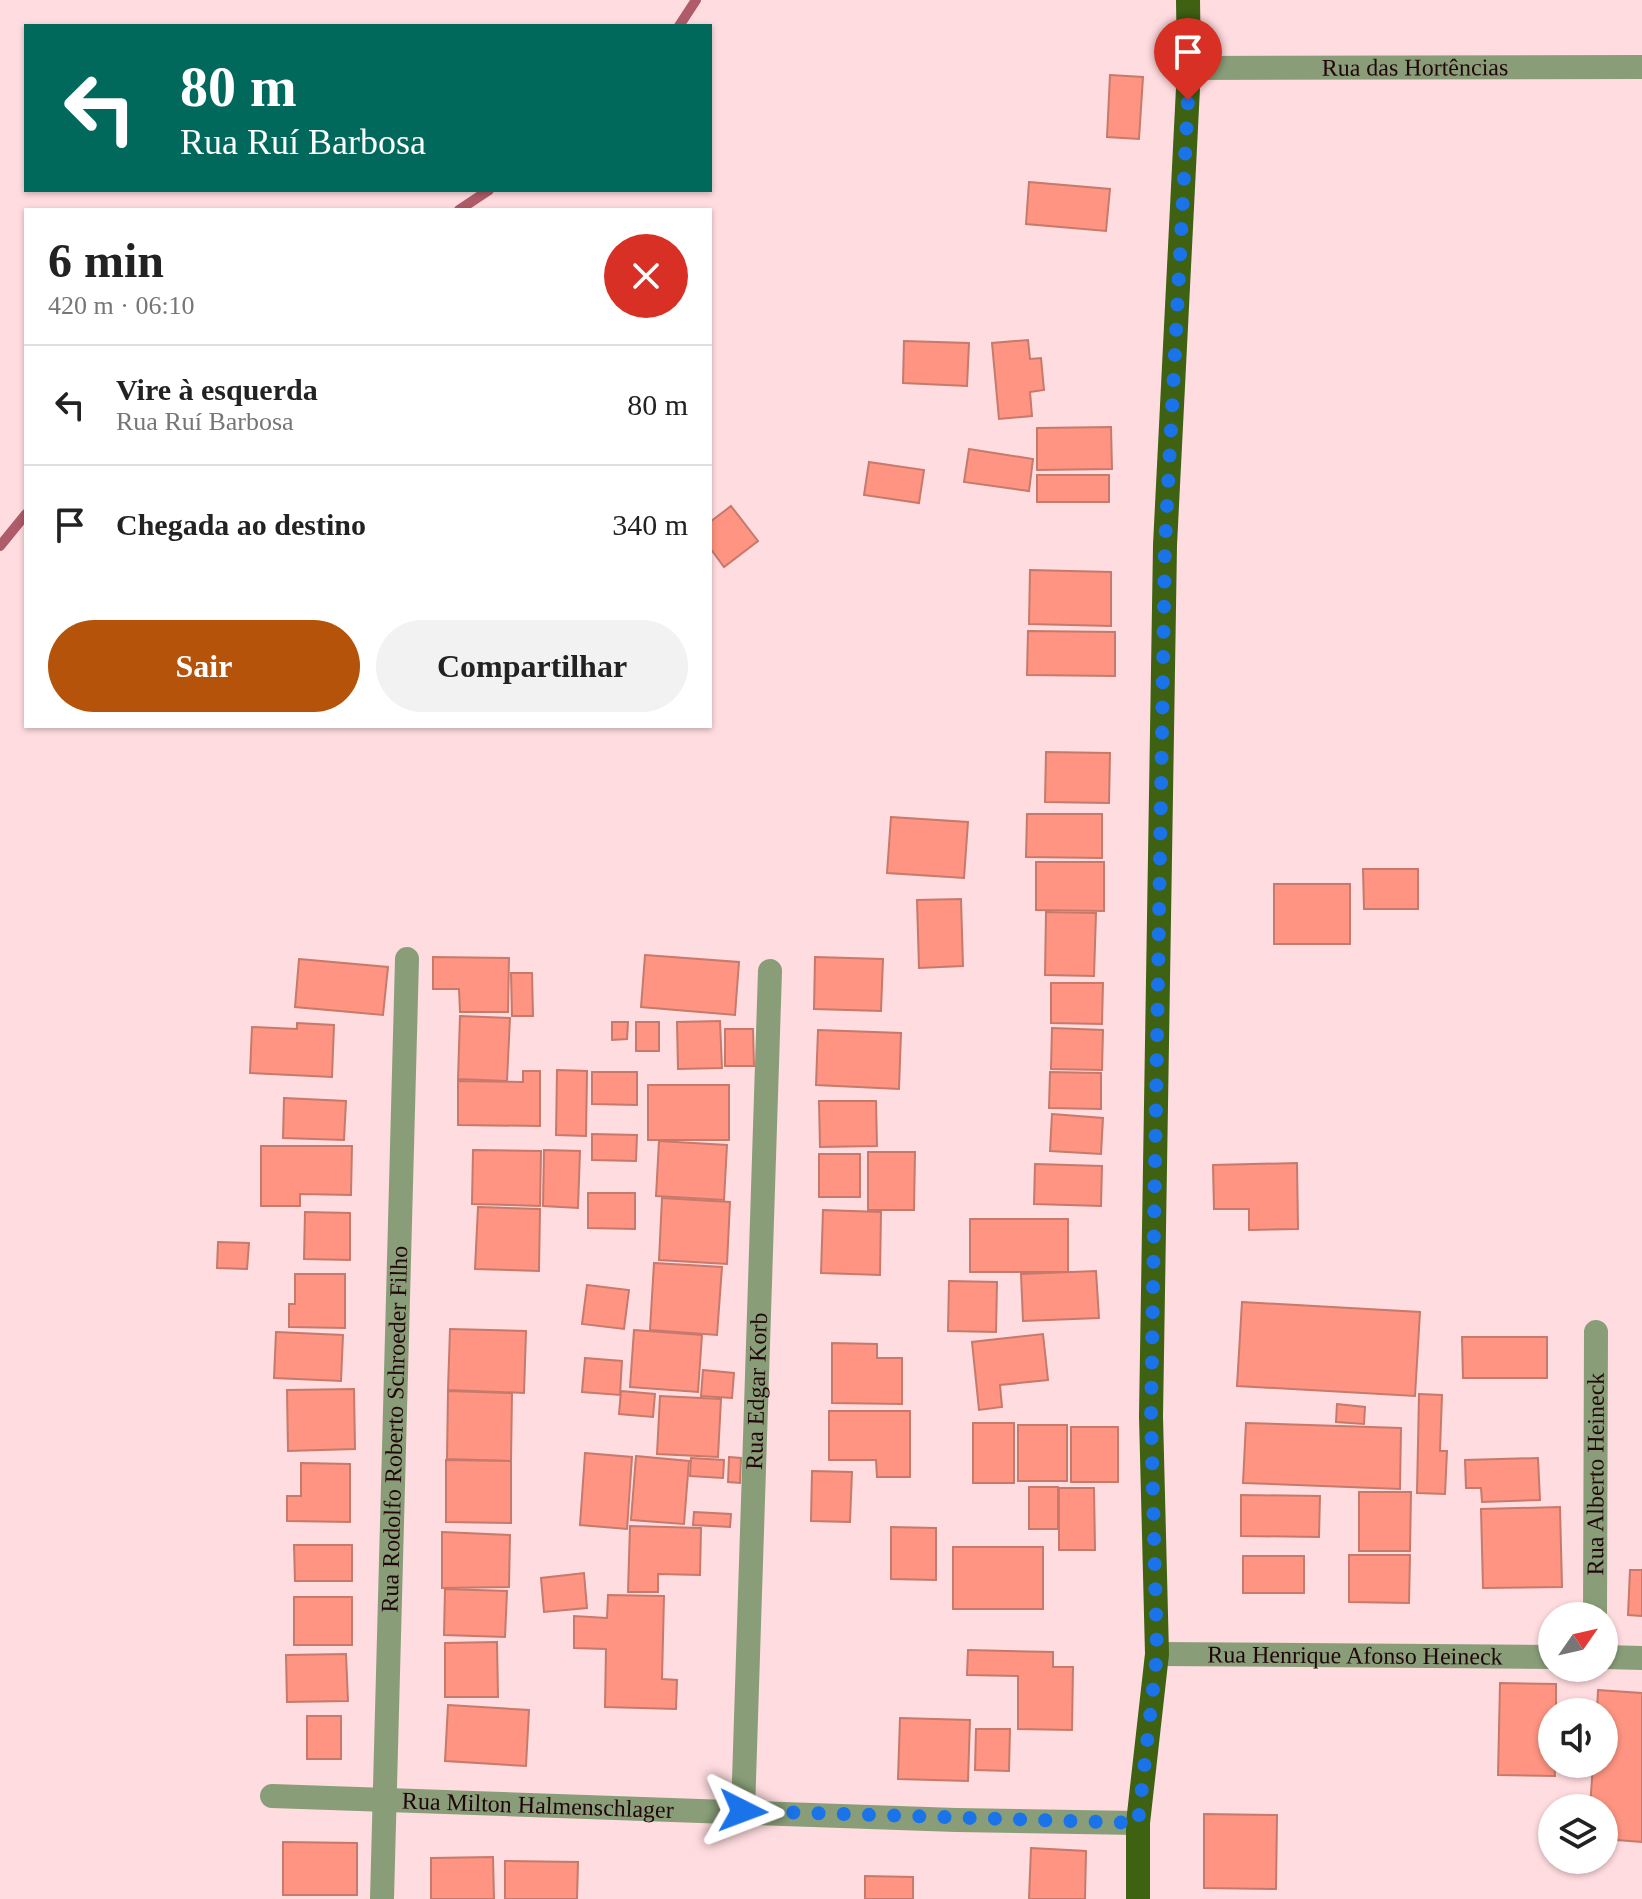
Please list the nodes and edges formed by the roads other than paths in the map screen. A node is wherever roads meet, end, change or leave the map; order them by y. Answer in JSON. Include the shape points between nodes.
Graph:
{"nodes":[{"id":1,"x":1188,"y":0,"type":"edge"},
{"id":2,"x":1642,"y":67,"type":"edge"},
{"id":3,"x":1189,"y":68,"type":"junction"},
{"id":4,"x":407,"y":959,"type":"dead end"},
{"id":5,"x":770,"y":971,"type":"dead end"},
{"id":6,"x":1596,"y":1332,"type":"dead end"},
{"id":7,"x":1595,"y":1602,"type":"edge"},
{"id":8,"x":1157,"y":1654,"type":"junction"},
{"id":9,"x":1538,"y":1657,"type":"edge"},
{"id":10,"x":1618,"y":1657,"type":"edge"},
{"id":11,"x":1642,"y":1658,"type":"edge"},
{"id":12,"x":272,"y":1796,"type":"dead end"},
{"id":13,"x":385,"y":1798,"type":"junction"},
{"id":14,"x":743,"y":1811,"type":"junction"},
{"id":15,"x":1138,"y":1823,"type":"junction"},
{"id":16,"x":382,"y":1899,"type":"edge"},
{"id":17,"x":1138,"y":1899,"type":"edge"}],
"edges":[{"from":1,"to":3,"type":"main road"},
{"from":2,"to":3,"type":"street","name":"Rua das Hortências"},
{"from":3,"to":8,"type":"main road","via":[[1165,545],[1151,1416]]},
{"from":4,"to":13,"type":"street","name":"Rua Rodolfo Roberto Schroeder Filho"},
{"from":5,"to":14,"type":"street","name":"Rua Edgar Korb"},
{"from":6,"to":7,"type":"street","name":"Rua Alberto Heineck"},
{"from":8,"to":9,"type":"street","name":"Rua Henrique Afonso Heineck"},
{"from":8,"to":15,"type":"main road"},
{"from":10,"to":11,"type":"street"},
{"from":12,"to":13,"type":"street","name":"Rua Milton Halmenschlager"},
{"from":13,"to":14,"type":"street","name":"Rua Milton Halmenschlager"},
{"from":13,"to":16,"type":"street","name":"Rua Rodolfo Roberto Schroeder Filho"},
{"from":14,"to":15,"type":"street","name":"Rua Milton Halmenschlager"},
{"from":15,"to":17,"type":"main road"}]}
